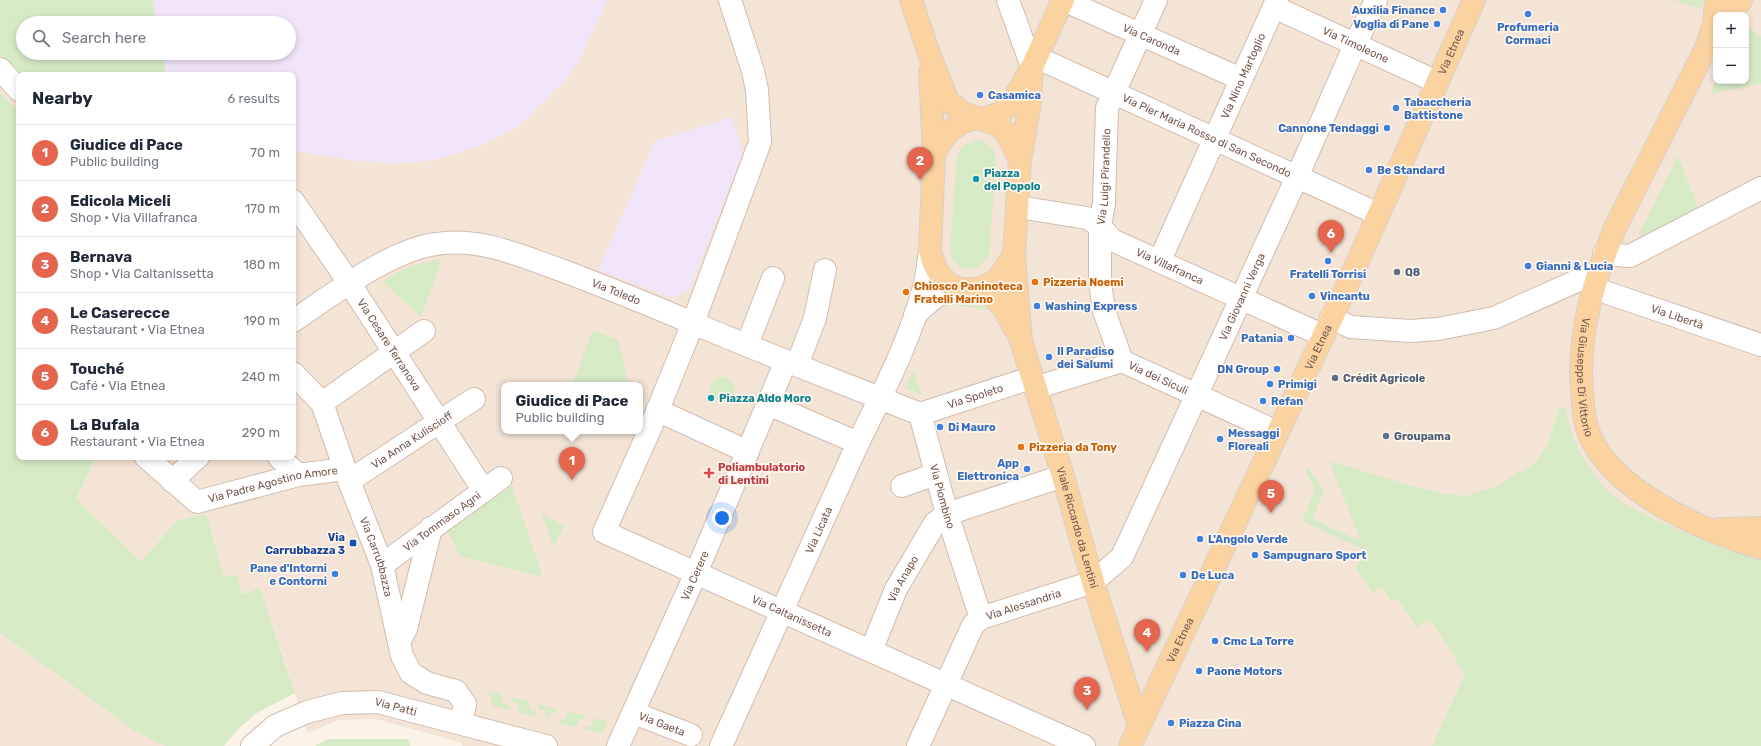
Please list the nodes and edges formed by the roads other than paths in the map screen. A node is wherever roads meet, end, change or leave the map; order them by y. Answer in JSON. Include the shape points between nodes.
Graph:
{"nodes":[{"id":1,"x":730,"y":0,"type":"edge"},
{"id":2,"x":911,"y":0,"type":"edge"},
{"id":3,"x":1008,"y":0,"type":"edge"},
{"id":4,"x":1063,"y":0,"type":"edge"},
{"id":5,"x":1156,"y":0,"type":"edge"},
{"id":6,"x":1376,"y":0,"type":"edge"},
{"id":7,"x":1474,"y":0,"type":"edge"},
{"id":8,"x":1716,"y":0,"type":"edge"},
{"id":9,"x":1741,"y":0,"type":"edge"},
{"id":10,"x":1275,"y":4,"type":"edge"},
{"id":11,"x":1732,"y":12,"type":"edge"},
{"id":12,"x":1140,"y":34,"type":"junction"},
{"id":13,"x":1712,"y":40,"type":"edge"},
{"id":14,"x":1355,"y":45,"type":"junction"},
{"id":15,"x":928,"y":51,"type":"junction"},
{"id":16,"x":1034,"y":62,"type":"junction"},
{"id":17,"x":0,"y":69,"type":"edge"},
{"id":18,"x":1242,"y":79,"type":"junction"},
{"id":19,"x":1437,"y":82,"type":"junction"},
{"id":20,"x":16,"y":87,"type":"edge"},
{"id":21,"x":1113,"y":93,"type":"junction"},
{"id":22,"x":980,"y":119,"type":"junction"},
{"id":23,"x":1214,"y":139,"type":"junction"},
{"id":24,"x":934,"y":154,"type":"junction"},
{"id":25,"x":1020,"y":160,"type":"junction"},
{"id":26,"x":1297,"y":177,"type":"junction"},
{"id":27,"x":1761,"y":188,"type":"edge"},
{"id":28,"x":1018,"y":207,"type":"junction"},
{"id":29,"x":296,"y":210,"type":"edge"},
{"id":30,"x":1378,"y":214,"type":"junction"},
{"id":31,"x":1100,"y":226,"type":"junction"},
{"id":32,"x":930,"y":251,"type":"junction"},
{"id":33,"x":1014,"y":255,"type":"junction"},
{"id":34,"x":1160,"y":260,"type":"junction"},
{"id":35,"x":825,"y":270,"type":"dead end"},
{"id":36,"x":1599,"y":271,"type":"junction"},
{"id":37,"x":773,"y":278,"type":"dead end"},
{"id":38,"x":350,"y":284,"type":"junction"},
{"id":39,"x":964,"y":289,"type":"junction"},
{"id":40,"x":1241,"y":298,"type":"junction"},
{"id":41,"x":915,"y":315,"type":"junction"},
{"id":42,"x":296,"y":319,"type":"edge"},
{"id":43,"x":693,"y":323,"type":"junction"},
{"id":44,"x":1326,"y":326,"type":"junction"},
{"id":45,"x":424,"y":331,"type":"dead end"},
{"id":46,"x":1021,"y":341,"type":"junction"},
{"id":47,"x":747,"y":345,"type":"junction"},
{"id":48,"x":1761,"y":345,"type":"edge"},
{"id":49,"x":395,"y":352,"type":"junction"},
{"id":50,"x":1122,"y":361,"type":"junction"},
{"id":51,"x":791,"y":363,"type":"junction"},
{"id":52,"x":296,"y":376,"type":"edge"},
{"id":53,"x":1033,"y":383,"type":"junction"},
{"id":54,"x":1197,"y":394,"type":"junction"},
{"id":55,"x":474,"y":399,"type":"dead end"},
{"id":56,"x":880,"y":399,"type":"junction"},
{"id":57,"x":322,"y":403,"type":"junction"},
{"id":58,"x":768,"y":404,"type":"junction"},
{"id":59,"x":920,"y":414,"type":"junction"},
{"id":60,"x":654,"y":419,"type":"junction"},
{"id":61,"x":440,"y":421,"type":"junction"},
{"id":62,"x":1277,"y":432,"type":"junction"},
{"id":63,"x":858,"y":444,"type":"junction"},
{"id":64,"x":748,"y":452,"type":"junction"},
{"id":65,"x":149,"y":460,"type":"edge"},
{"id":66,"x":195,"y":460,"type":"edge"},
{"id":67,"x":282,"y":460,"type":"edge"},
{"id":68,"x":298,"y":474,"type":"junction"},
{"id":69,"x":936,"y":474,"type":"junction"},
{"id":70,"x":347,"y":475,"type":"junction"},
{"id":71,"x":1063,"y":476,"type":"junction"},
{"id":72,"x":172,"y":481,"type":"junction"},
{"id":73,"x":492,"y":485,"type":"joint"},
{"id":74,"x":902,"y":486,"type":"dead end"},
{"id":75,"x":947,"y":514,"type":"junction"},
{"id":76,"x":431,"y":528,"type":"junction"},
{"id":77,"x":1761,"y":528,"type":"edge"},
{"id":78,"x":1709,"y":529,"type":"junction"},
{"id":79,"x":1761,"y":548,"type":"edge"},
{"id":80,"x":382,"y":565,"type":"junction"},
{"id":81,"x":696,"y":573,"type":"junction"},
{"id":82,"x":1093,"y":582,"type":"junction"},
{"id":83,"x":782,"y":612,"type":"junction"},
{"id":84,"x":981,"y":618,"type":"junction"},
{"id":85,"x":399,"y":642,"type":"junction"},
{"id":86,"x":871,"y":651,"type":"junction"},
{"id":87,"x":947,"y":685,"type":"junction"},
{"id":88,"x":1127,"y":691,"type":"junction"},
{"id":89,"x":1155,"y":692,"type":"junction"},
{"id":90,"x":634,"y":713,"type":"junction"},
{"id":91,"x":461,"y":723,"type":"junction"},
{"id":92,"x":691,"y":735,"type":"dead end"},
{"id":93,"x":1134,"y":740,"type":"edge"},
{"id":94,"x":252,"y":746,"type":"edge"},
{"id":95,"x":546,"y":746,"type":"edge"},
{"id":96,"x":618,"y":746,"type":"edge"},
{"id":97,"x":721,"y":746,"type":"edge"},
{"id":98,"x":918,"y":746,"type":"edge"},
{"id":99,"x":1084,"y":746,"type":"edge"}],
"edges":[{"from":1,"to":43,"type":"street","via":[[753,70],[757,90],[760,142]]},
{"from":2,"to":15,"type":"main road"},
{"from":3,"to":16,"type":"street"},
{"from":4,"to":12,"type":"street","name":"Via Caronda"},
{"from":4,"to":16,"type":"main road"},
{"from":5,"to":12,"type":"street","name":"Via Luigi Pirandello"},
{"from":6,"to":14,"type":"street","name":"Via Giovanni Verga"},
{"from":7,"to":19,"type":"main road","name":"Via Etnea"},
{"from":8,"to":13,"type":"main road","name":"Via Giuseppe Di Vittorio"},
{"from":9,"to":11,"type":"main road"},
{"from":10,"to":14,"type":"street","name":"Via Timoleone"},
{"from":10,"to":18,"type":"street","name":"Via Nino Martoglio"},
{"from":12,"to":18,"type":"street","name":"Via Caronda"},
{"from":12,"to":21,"type":"street","name":"Via Luigi Pirandello"},
{"from":13,"to":36,"type":"main road","name":"Via Giuseppe Di Vittorio","via":[[1615,228]]},
{"from":14,"to":19,"type":"street","name":"Via Timoleone"},
{"from":14,"to":26,"type":"street","name":"Via Giovanni Verga"},
{"from":15,"to":22,"type":"main road","via":[[948,101],[963,113]]},
{"from":15,"to":24,"type":"main road"},
{"from":16,"to":21,"type":"street","name":"Via Pier Maria Rosso di San Secondo"},
{"from":16,"to":22,"type":"main road","via":[[1010,105],[1000,113]]},
{"from":16,"to":25,"type":"main road","name":"Viale Riccardo da Lentini"},
{"from":17,"to":20,"type":"street"},
{"from":18,"to":23,"type":"street","name":"Via Nino Martoglio"},
{"from":19,"to":30,"type":"main road","name":"Via Etnea"},
{"from":21,"to":23,"type":"street","name":"Via Pier Maria Rosso di San Secondo"},
{"from":21,"to":31,"type":"street","name":"Via Luigi Pirandello","via":[[1107,108],[1104,203]]},
{"from":22,"to":24,"type":"main road","via":[[963,122],[951,130]]},
{"from":22,"to":25,"type":"main road","via":[[998,125],[1006,132]]},
{"from":23,"to":26,"type":"street","name":"Via Pier Maria Rosso di San Secondo"},
{"from":23,"to":34,"type":"street","name":"Via Nino Martoglio"},
{"from":24,"to":32,"type":"main road"},
{"from":25,"to":28,"type":"main road","name":"Viale Riccardo da Lentini"},
{"from":26,"to":30,"type":"street","name":"Via Pier Maria Rosso di San Secondo"},
{"from":26,"to":40,"type":"street","name":"Via Giovanni Verga"},
{"from":27,"to":36,"type":"street"},
{"from":28,"to":31,"type":"street","name":"Via Villafranca","via":[[1087,218]]},
{"from":28,"to":33,"type":"main road","name":"Viale Riccardo da Lentini"},
{"from":29,"to":38,"type":"street","name":"Via Cesare Terranova"},
{"from":30,"to":44,"type":"main road","name":"Via Etnea"},
{"from":31,"to":34,"type":"street","name":"Via Villafranca","via":[[1112,240]]},
{"from":31,"to":50,"type":"street","name":"Via Luigi Pirandello","via":[[1100,282],[1104,311]]},
{"from":32,"to":39,"type":"main road","via":[[938,272]]},
{"from":32,"to":41,"type":"street","name":"Via Licata","via":[[924,286]]},
{"from":33,"to":39,"type":"main road","via":[[996,280],[989,285]]},
{"from":33,"to":46,"type":"main road","name":"Viale Riccardo da Lentini"},
{"from":34,"to":40,"type":"street","name":"Via Villafranca"},
{"from":35,"to":51,"type":"street","name":"Via Cerere","via":[[815,318]]},
{"from":36,"to":44,"type":"street","name":"Via Villafranca","via":[[1494,318],[1438,329],[1410,331]]},
{"from":36,"to":48,"type":"street","name":"Via Libertà"},
{"from":36,"to":78,"type":"main road","name":"Via Giuseppe Di Vittorio","via":[[1582,344],[1583,408],[1589,434],[1603,456],[1626,481],[1658,504]]},
{"from":37,"to":47,"type":"street"},
{"from":38,"to":42,"type":"street","name":"Via Toledo"},
{"from":38,"to":43,"type":"street","name":"Via Toledo","via":[[414,248],[437,243],[480,244],[508,251],[593,282]]},
{"from":38,"to":49,"type":"street","name":"Via Cesare Terranova"},
{"from":39,"to":41,"type":"street","via":[[946,290],[931,299]]},
{"from":39,"to":46,"type":"main road","via":[[991,295],[1001,304]]},
{"from":40,"to":44,"type":"street","name":"Via Villafranca"},
{"from":40,"to":54,"type":"street","name":"Via Giovanni Verga"},
{"from":41,"to":56,"type":"street","name":"Via Licata"},
{"from":43,"to":47,"type":"street","name":"Via Toledo"},
{"from":43,"to":60,"type":"street"},
{"from":44,"to":62,"type":"main road","name":"Via Etnea"},
{"from":45,"to":49,"type":"street"},
{"from":46,"to":53,"type":"main road","name":"Viale Riccardo da Lentini"},
{"from":47,"to":51,"type":"street","name":"Via Toledo"},
{"from":49,"to":57,"type":"street"},
{"from":49,"to":61,"type":"street","name":"Via Cesare Terranova"},
{"from":50,"to":53,"type":"street","name":"Via dei Siculi"},
{"from":50,"to":54,"type":"street","name":"Via dei Siculi"},
{"from":51,"to":56,"type":"street","name":"Via Toledo"},
{"from":51,"to":58,"type":"street","name":"Via Cerere"},
{"from":52,"to":57,"type":"street","name":"Via Carrubbazza"},
{"from":53,"to":59,"type":"street","name":"Via Spoleto"},
{"from":53,"to":71,"type":"main road","name":"Viale Riccardo da Lentini"},
{"from":54,"to":62,"type":"street","name":"Via dei Siculi"},
{"from":54,"to":82,"type":"street","name":"Via Giovanni Verga","via":[[1122,557]]},
{"from":55,"to":61,"type":"street","name":"Via Anna Kuliscioff"},
{"from":56,"to":59,"type":"street"},
{"from":56,"to":63,"type":"street","name":"Via Licata"},
{"from":57,"to":70,"type":"street","name":"Via Carrubbazza"},
{"from":58,"to":63,"type":"street"},
{"from":58,"to":64,"type":"street","name":"Via Cerere"},
{"from":59,"to":69,"type":"street","name":"Via Piombino"},
{"from":60,"to":64,"type":"street"},
{"from":60,"to":81,"type":"street","name":"Via Caltanissetta","via":[[604,532]]},
{"from":61,"to":70,"type":"street","name":"Via Anna Kuliscioff"},
{"from":61,"to":73,"type":"street","name":"Via Cesare Terranova"},
{"from":62,"to":89,"type":"main road","name":"Via Etnea"},
{"from":63,"to":83,"type":"street","name":"Via Licata"},
{"from":64,"to":81,"type":"street","name":"Via Cerere"},
{"from":65,"to":72,"type":"street","name":"Via Padre Agostino Amore"},
{"from":66,"to":72,"type":"street"},
{"from":67,"to":68,"type":"street"},
{"from":68,"to":70,"type":"street","name":"Via Padre Agostino Amore"},
{"from":68,"to":72,"type":"street","name":"Via Padre Agostino Amore","via":[[197,502]]},
{"from":69,"to":74,"type":"street"},
{"from":69,"to":75,"type":"street","name":"Via Piombino"},
{"from":70,"to":80,"type":"street","name":"Via Carrubbazza"},
{"from":71,"to":75,"type":"street"},
{"from":71,"to":82,"type":"main road","name":"Viale Riccardo da Lentini"},
{"from":73,"to":76,"type":"street","name":"Via Tommaso Agni"},
{"from":75,"to":84,"type":"street","name":"Via Piombino"},
{"from":75,"to":86,"type":"street","name":"Via Anapo","via":[[935,524],[896,589]]},
{"from":76,"to":80,"type":"street","name":"Via Tommaso Agni"},
{"from":76,"to":85,"type":"street","via":[[406,629]]},
{"from":77,"to":78,"type":"main road"},
{"from":78,"to":79,"type":"main road","name":"Via Giuseppe Di Vittorio"},
{"from":80,"to":85,"type":"street","name":"Via Carrubbazza"},
{"from":81,"to":83,"type":"street","name":"Via Caltanissetta"},
{"from":81,"to":90,"type":"street","name":"Via Cerere"},
{"from":82,"to":84,"type":"street","name":"Via Alessandria"},
{"from":82,"to":88,"type":"main road","name":"Viale Riccardo da Lentini"},
{"from":83,"to":86,"type":"street","name":"Via Caltanissetta"},
{"from":83,"to":97,"type":"street","name":"Via Licata"},
{"from":84,"to":87,"type":"street","name":"Via Alessandria","via":[[973,625]]},
{"from":85,"to":91,"type":"street","name":"Via Carrubbazza","via":[[402,656],[411,672],[426,683],[456,692],[461,698],[465,704]]},
{"from":86,"to":87,"type":"street","name":"Via Caltanissetta"},
{"from":87,"to":98,"type":"street"},
{"from":87,"to":99,"type":"street","name":"Via Caltanissetta"},
{"from":88,"to":89,"type":"main road"},
{"from":88,"to":93,"type":"main road","name":"Viale Riccardo da Lentini"},
{"from":89,"to":93,"type":"main road","name":"Via Etnea"},
{"from":90,"to":92,"type":"street","name":"Via Gaeta"},
{"from":90,"to":96,"type":"street","name":"Via Cerere"},
{"from":91,"to":94,"type":"street","name":"Via Patti","via":[[378,702],[342,703],[307,712],[275,726]]},
{"from":91,"to":95,"type":"street","name":"Via Patti"}]}
